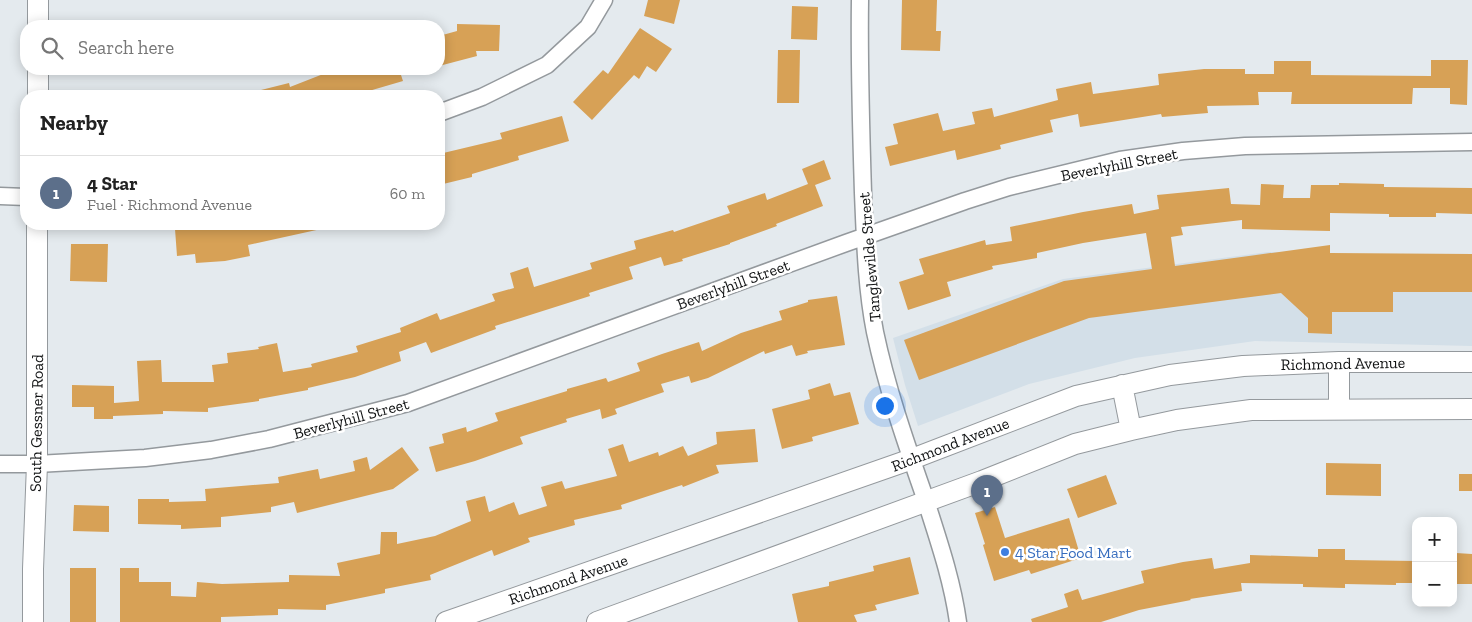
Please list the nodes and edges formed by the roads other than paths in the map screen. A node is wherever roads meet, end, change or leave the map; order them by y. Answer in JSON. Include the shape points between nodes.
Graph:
{"nodes":[{"id":1,"x":38,"y":0,"type":"edge"},
{"id":2,"x":604,"y":0,"type":"edge"},
{"id":3,"x":860,"y":0,"type":"edge"},
{"id":4,"x":38,"y":20,"type":"edge"},
{"id":5,"x":38,"y":75,"type":"edge"},
{"id":6,"x":38,"y":90,"type":"edge"},
{"id":7,"x":445,"y":111,"type":"edge"},
{"id":8,"x":1472,"y":142,"type":"edge"},
{"id":9,"x":0,"y":196,"type":"edge"},
{"id":10,"x":20,"y":196,"type":"edge"},
{"id":11,"x":37,"y":230,"type":"edge"},
{"id":12,"x":865,"y":236,"type":"junction"},
{"id":13,"x":1339,"y":362,"type":"junction"},
{"id":14,"x":1472,"y":362,"type":"edge"},
{"id":15,"x":1122,"y":385,"type":"junction"},
{"id":16,"x":1339,"y":408,"type":"junction"},
{"id":17,"x":1472,"y":408,"type":"edge"},
{"id":18,"x":1131,"y":430,"type":"junction"},
{"id":19,"x":912,"y":459,"type":"junction"},
{"id":20,"x":0,"y":464,"type":"edge"},
{"id":21,"x":37,"y":464,"type":"junction"},
{"id":22,"x":926,"y":501,"type":"junction"},
{"id":23,"x":454,"y":621,"type":"edge"},
{"id":24,"x":33,"y":622,"type":"edge"},
{"id":25,"x":597,"y":622,"type":"edge"},
{"id":26,"x":958,"y":622,"type":"edge"}],
"edges":[{"from":1,"to":4,"type":"main road"},
{"from":2,"to":7,"type":"street","via":[[588,27],[547,65],[482,97]]},
{"from":3,"to":12,"type":"street","name":"Tanglewilde Street"},
{"from":5,"to":6,"type":"main road"},
{"from":8,"to":12,"type":"street","name":"Beverlyhill Street","via":[[1245,146],[1120,160],[1009,187]]},
{"from":9,"to":10,"type":"street"},
{"from":11,"to":21,"type":"main road","name":"South Gessner Road"},
{"from":12,"to":19,"type":"street","name":"Tanglewilde Street","via":[[875,330],[887,383]]},
{"from":12,"to":21,"type":"street","name":"Beverlyhill Street","via":[[408,403],[269,439],[211,450],[144,458]]},
{"from":13,"to":14,"type":"main road","name":"Richmond Avenue"},
{"from":13,"to":15,"type":"main road","name":"Richmond Avenue","via":[[1210,369]]},
{"from":13,"to":16,"type":"main road"},
{"from":15,"to":18,"type":"main road"},
{"from":15,"to":19,"type":"main road","name":"Richmond Avenue","via":[[1076,396]]},
{"from":16,"to":17,"type":"main road"},
{"from":16,"to":18,"type":"main road","via":[[1251,410]]},
{"from":18,"to":22,"type":"main road","via":[[1075,444]]},
{"from":19,"to":22,"type":"street","name":"Tanglewilde Street"},
{"from":19,"to":23,"type":"main road","name":"Richmond Avenue"},
{"from":20,"to":21,"type":"street","name":"Beverlyhill Street"},
{"from":21,"to":24,"type":"main road","name":"South Gessner Road"},
{"from":22,"to":25,"type":"main road"},
{"from":22,"to":26,"type":"street","name":"Tanglewilde Street","via":[[946,562]]}]}
